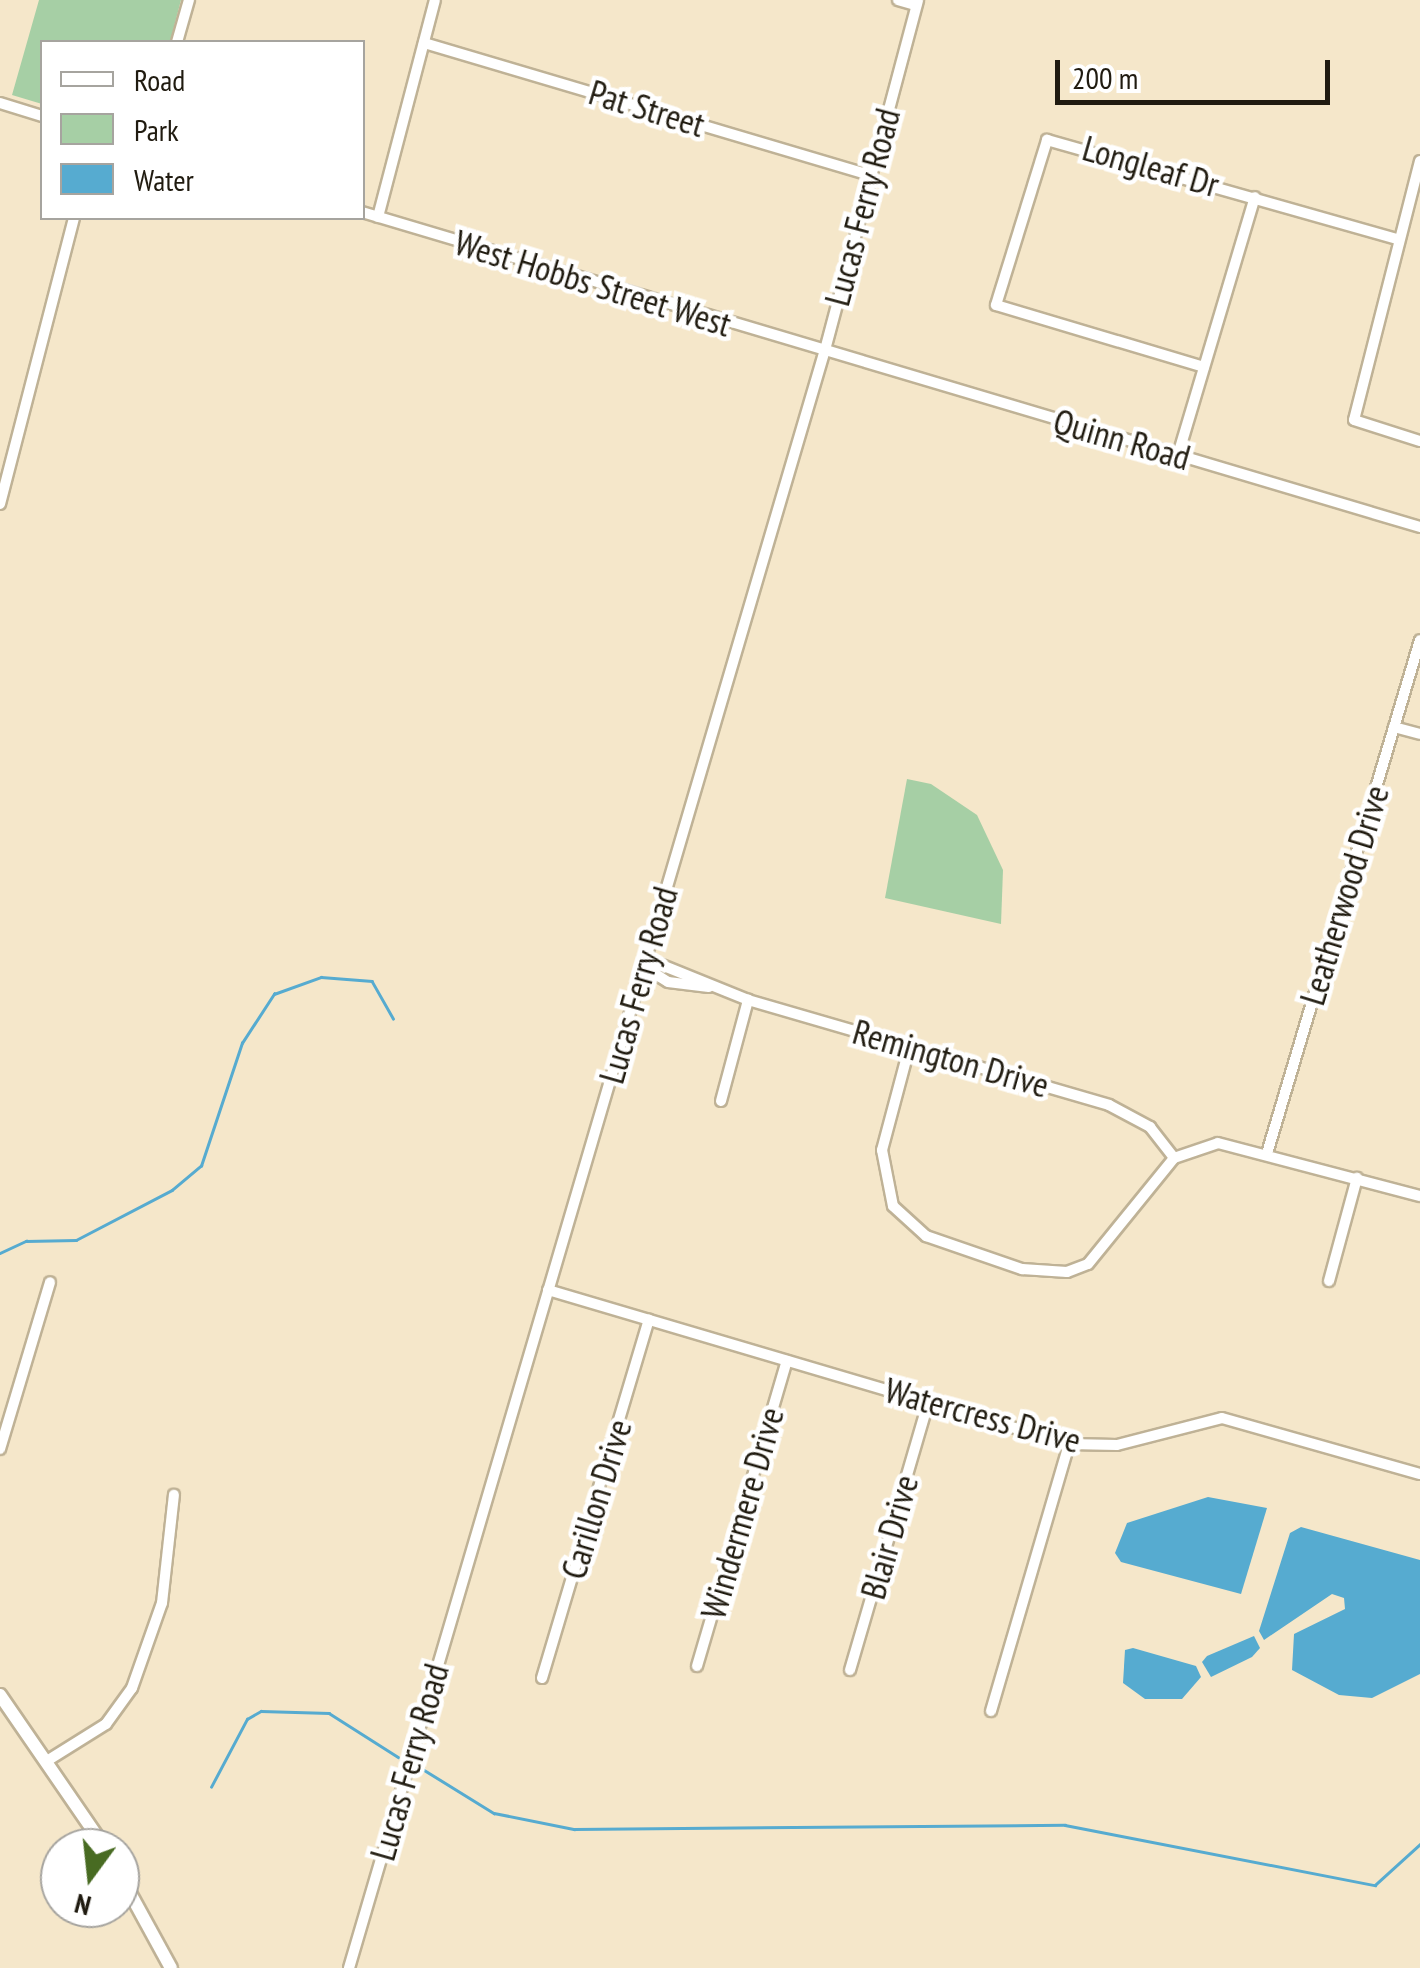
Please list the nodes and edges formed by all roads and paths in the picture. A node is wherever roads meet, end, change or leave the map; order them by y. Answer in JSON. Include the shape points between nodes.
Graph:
{"nodes":[{"id":1,"x":189,"y":0,"type":"edge"},
{"id":2,"x":435,"y":0,"type":"edge"},
{"id":3,"x":898,"y":0,"type":"edge"},
{"id":4,"x":917,"y":3,"type":"edge"},
{"id":5,"x":178,"y":40,"type":"edge"},
{"id":6,"x":424,"y":43,"type":"junction"},
{"id":7,"x":0,"y":103,"type":"edge"},
{"id":8,"x":40,"y":115,"type":"edge"},
{"id":9,"x":1420,"y":160,"type":"edge"},
{"id":10,"x":870,"y":175,"type":"junction"},
{"id":11,"x":1255,"y":197,"type":"junction"},
{"id":12,"x":365,"y":213,"type":"edge"},
{"id":13,"x":378,"y":217,"type":"junction"},
{"id":14,"x":73,"y":220,"type":"edge"},
{"id":15,"x":1398,"y":239,"type":"junction"},
{"id":16,"x":825,"y":350,"type":"junction"},
{"id":17,"x":1204,"y":367,"type":"junction"},
{"id":18,"x":1420,"y":440,"type":"edge"},
{"id":19,"x":1178,"y":456,"type":"junction"},
{"id":20,"x":0,"y":504,"type":"edge"},
{"id":21,"x":1420,"y":527,"type":"edge"},
{"id":22,"x":1420,"y":640,"type":"edge"},
{"id":23,"x":1394,"y":726,"type":"junction"},
{"id":24,"x":1420,"y":734,"type":"edge"},
{"id":25,"x":644,"y":967,"type":"junction"},
{"id":26,"x":748,"y":1000,"type":"junction"},
{"id":27,"x":910,"y":1046,"type":"junction"},
{"id":28,"x":721,"y":1100,"type":"dead end"},
{"id":29,"x":1268,"y":1150,"type":"junction"},
{"id":30,"x":1174,"y":1158,"type":"junction"},
{"id":31,"x":1357,"y":1178,"type":"junction"},
{"id":32,"x":1420,"y":1196,"type":"edge"},
{"id":33,"x":1329,"y":1281,"type":"dead end"},
{"id":34,"x":50,"y":1282,"type":"dead end"},
{"id":35,"x":548,"y":1290,"type":"junction"},
{"id":36,"x":649,"y":1320,"type":"junction"},
{"id":37,"x":787,"y":1360,"type":"junction"},
{"id":38,"x":928,"y":1403,"type":"junction"},
{"id":39,"x":1069,"y":1444,"type":"junction"},
{"id":40,"x":0,"y":1450,"type":"edge"},
{"id":41,"x":1420,"y":1474,"type":"edge"},
{"id":42,"x":174,"y":1495,"type":"dead end"},
{"id":43,"x":697,"y":1666,"type":"dead end"},
{"id":44,"x":850,"y":1670,"type":"dead end"},
{"id":45,"x":542,"y":1678,"type":"dead end"},
{"id":46,"x":0,"y":1695,"type":"edge"},
{"id":47,"x":992,"y":1711,"type":"dead end"},
{"id":48,"x":50,"y":1759,"type":"junction"},
{"id":49,"x":93,"y":1828,"type":"edge"},
{"id":50,"x":140,"y":1911,"type":"edge"},
{"id":51,"x":171,"y":1968,"type":"edge"},
{"id":52,"x":349,"y":1968,"type":"edge"}],
"edges":[{"from":1,"to":5,"type":"street"},
{"from":2,"to":6,"type":"street"},
{"from":3,"to":4,"type":"street"},
{"from":4,"to":10,"type":"street","name":"Lucas Ferry Road"},
{"from":6,"to":10,"type":"street","name":"Pat Street"},
{"from":6,"to":13,"type":"street"},
{"from":7,"to":8,"type":"street"},
{"from":9,"to":15,"type":"street"},
{"from":10,"to":16,"type":"street","name":"Lucas Ferry Road"},
{"from":11,"to":15,"type":"street","name":"Longleaf Dr"},
{"from":11,"to":17,"type":"street"},
{"from":11,"to":17,"type":"street","name":"Longleaf Dr","via":[[1061,140],[1040,147],[996,304]]},
{"from":12,"to":13,"type":"street","name":"West Hobbs Street West"},
{"from":13,"to":16,"type":"street","name":"West Hobbs Street West"},
{"from":14,"to":20,"type":"street"},
{"from":15,"to":18,"type":"street","via":[[1354,420]]},
{"from":16,"to":19,"type":"street","name":"Quinn Road"},
{"from":16,"to":25,"type":"street","name":"Lucas Ferry Road"},
{"from":17,"to":19,"type":"street"},
{"from":19,"to":21,"type":"street","name":"Quinn Road"},
{"from":22,"to":23,"type":"street","name":"Leatherwood Drive"},
{"from":23,"to":24,"type":"street"},
{"from":23,"to":29,"type":"street","name":"Leatherwood Drive"},
{"from":25,"to":26,"type":"street","name":"Remington Drive","via":[[668,982]]},
{"from":25,"to":35,"type":"street","name":"Lucas Ferry Road"},
{"from":26,"to":27,"type":"street","name":"Remington Drive"},
{"from":26,"to":28,"type":"street"},
{"from":27,"to":30,"type":"street","name":"Remington Drive","via":[[1120,1110],[1150,1128]]},
{"from":27,"to":30,"type":"street","via":[[882,1150],[884,1184],[908,1224],[947,1246],[1044,1273],[1078,1269],[1106,1250]]},
{"from":29,"to":30,"type":"street","via":[[1229,1142]]},
{"from":29,"to":31,"type":"street"},
{"from":31,"to":32,"type":"street"},
{"from":31,"to":33,"type":"street"},
{"from":34,"to":40,"type":"street"},
{"from":35,"to":36,"type":"street","name":"Watercress Drive"},
{"from":35,"to":52,"type":"street","name":"Lucas Ferry Road"},
{"from":36,"to":37,"type":"street","name":"Watercress Drive"},
{"from":36,"to":45,"type":"street","name":"Carillon Drive"},
{"from":37,"to":38,"type":"street","name":"Watercress Drive"},
{"from":37,"to":43,"type":"street","name":"Windermere Drive"},
{"from":38,"to":39,"type":"street","name":"Watercress Drive"},
{"from":38,"to":44,"type":"street","name":"Blair Drive"},
{"from":39,"to":41,"type":"street","name":"Watercress Drive","via":[[1116,1445],[1222,1418]]},
{"from":39,"to":47,"type":"street"},
{"from":42,"to":48,"type":"street","via":[[162,1603],[132,1688],[106,1724]]},
{"from":46,"to":48,"type":"main road"},
{"from":48,"to":49,"type":"main road"},
{"from":50,"to":51,"type":"main road"}]}
